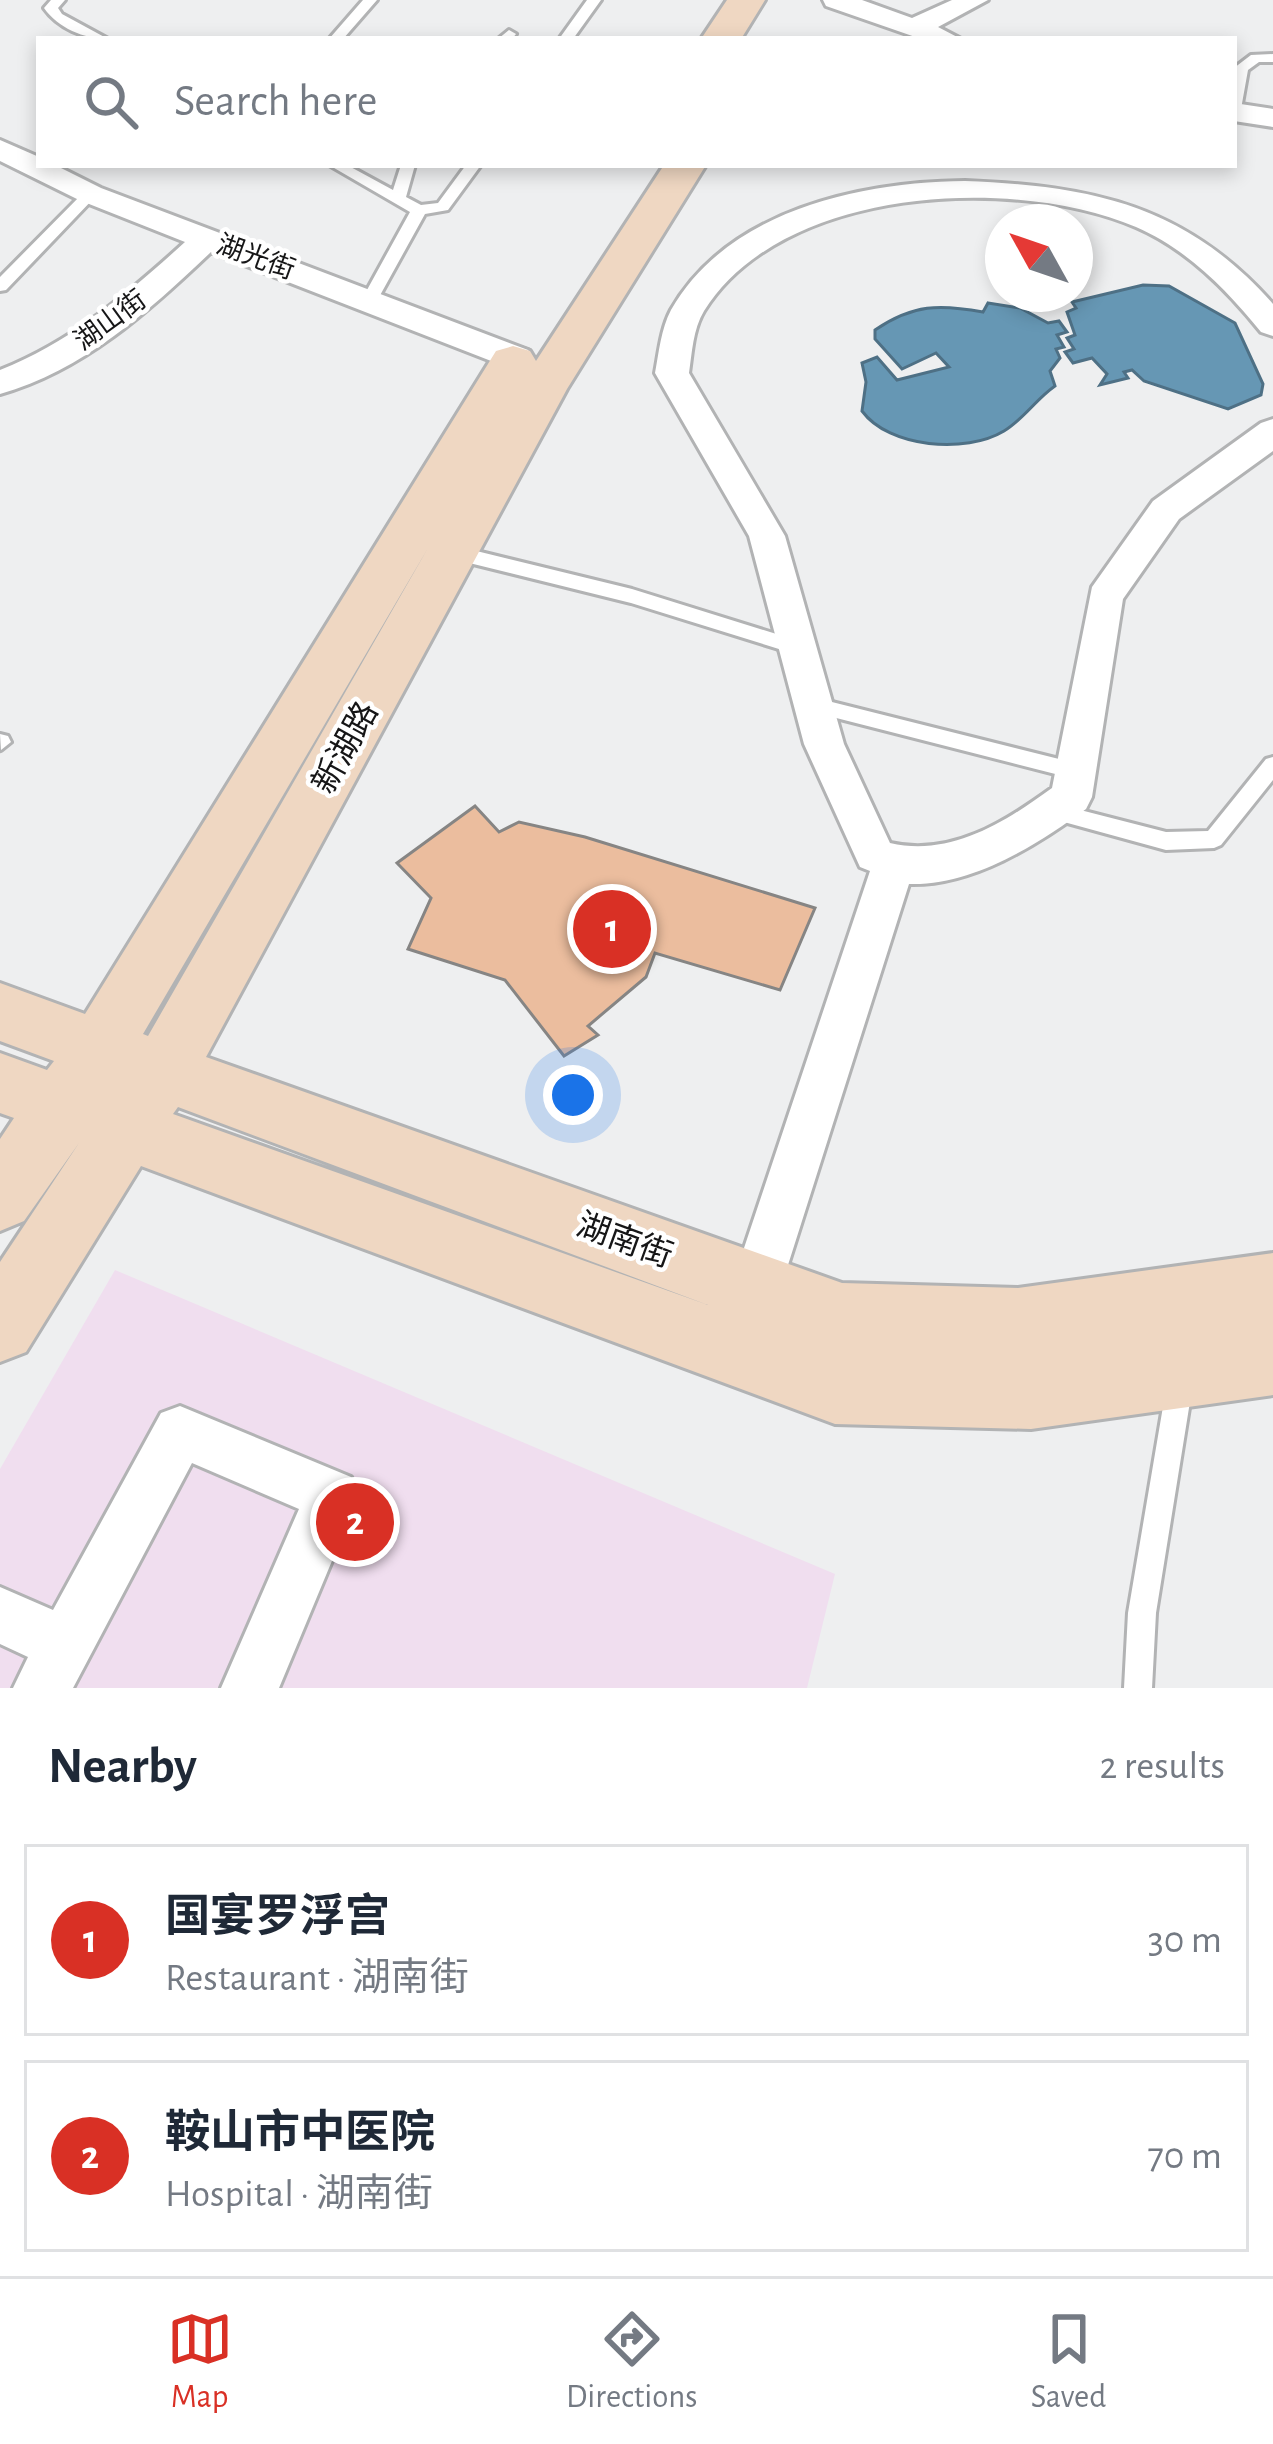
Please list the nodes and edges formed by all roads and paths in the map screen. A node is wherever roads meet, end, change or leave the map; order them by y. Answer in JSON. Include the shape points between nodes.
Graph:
{"nodes":[{"id":1,"x":58,"y":0,"type":"edge"},
{"id":2,"x":370,"y":0,"type":"edge"},
{"id":3,"x":594,"y":0,"type":"edge"},
{"id":4,"x":746,"y":0,"type":"edge"},
{"id":5,"x":789,"y":0,"type":"edge"},
{"id":6,"x":836,"y":0,"type":"edge"},
{"id":7,"x":975,"y":0,"type":"edge"},
{"id":8,"x":914,"y":26,"type":"junction"},
{"id":9,"x":95,"y":36,"type":"edge"},
{"id":10,"x":339,"y":36,"type":"edge"},
{"id":11,"x":568,"y":36,"type":"edge"},
{"id":12,"x":723,"y":36,"type":"edge"},
{"id":13,"x":766,"y":36,"type":"edge"},
{"id":14,"x":939,"y":36,"type":"edge"},
{"id":15,"x":1273,"y":58,"type":"edge"},
{"id":16,"x":1237,"y":93,"type":"edge"},
{"id":17,"x":1237,"y":112,"type":"edge"},
{"id":18,"x":1273,"y":118,"type":"edge"},
{"id":19,"x":0,"y":149,"type":"edge"},
{"id":20,"x":36,"y":167,"type":"edge"},
{"id":21,"x":38,"y":168,"type":"edge"},
{"id":22,"x":341,"y":168,"type":"edge"},
{"id":23,"x":407,"y":168,"type":"edge"},
{"id":24,"x":472,"y":168,"type":"edge"},
{"id":25,"x":638,"y":168,"type":"edge"},
{"id":26,"x":683,"y":168,"type":"edge"},
{"id":27,"x":878,"y":168,"type":"edge"},
{"id":28,"x":90,"y":194,"type":"junction"},
{"id":29,"x":862,"y":197,"type":"junction"},
{"id":30,"x":397,"y":200,"type":"junction"},
{"id":31,"x":418,"y":210,"type":"junction"},
{"id":32,"x":206,"y":238,"type":"junction"},
{"id":33,"x":0,"y":286,"type":"edge"},
{"id":34,"x":370,"y":299,"type":"junction"},
{"id":35,"x":1273,"y":325,"type":"edge"},
{"id":36,"x":516,"y":358,"type":"junction"},
{"id":37,"x":0,"y":382,"type":"edge"},
{"id":38,"x":1273,"y":431,"type":"edge"},
{"id":39,"x":452,"y":552,"type":"junction"},
{"id":40,"x":795,"y":647,"type":"junction"},
{"id":41,"x":812,"y":705,"type":"junction"},
{"id":42,"x":1273,"y":765,"type":"edge"},
{"id":43,"x":1075,"y":771,"type":"junction"},
{"id":44,"x":1053,"y":811,"type":"junction"},
{"id":45,"x":895,"y":861,"type":"junction"},
{"id":46,"x":0,"y":1012,"type":"edge"},
{"id":47,"x":100,"y":1047,"type":"junction"},
{"id":48,"x":165,"y":1070,"type":"junction"},
{"id":49,"x":61,"y":1105,"type":"edge"},
{"id":50,"x":0,"y":1198,"type":"edge"},
{"id":51,"x":756,"y":1287,"type":"junction"},
{"id":52,"x":1273,"y":1288,"type":"edge"},
{"id":53,"x":0,"y":1326,"type":"edge"},
{"id":54,"x":1273,"y":1358,"type":"edge"},
{"id":55,"x":1183,"y":1371,"type":"junction"},
{"id":56,"x":0,"y":1615,"type":"edge"},
{"id":57,"x":53,"y":1666,"type":"edge"},
{"id":58,"x":250,"y":1688,"type":"edge"},
{"id":59,"x":1138,"y":1688,"type":"edge"}],
"edges":[{"from":1,"to":9,"type":"lane","via":[[57,17]]},
{"from":2,"to":10,"type":"lane"},
{"from":3,"to":11,"type":"lane"},
{"from":4,"to":12,"type":"main road"},
{"from":5,"to":13,"type":"main road"},
{"from":6,"to":8,"type":"street"},
{"from":7,"to":8,"type":"street"},
{"from":8,"to":14,"type":"street"},
{"from":15,"to":16,"type":"lane","via":[[1241,68]]},
{"from":17,"to":18,"type":"street"},
{"from":19,"to":20,"type":"street","name":"湖光街"},
{"from":21,"to":28,"type":"street","name":"湖光街"},
{"from":22,"to":30,"type":"lane"},
{"from":23,"to":30,"type":"lane"},
{"from":24,"to":31,"type":"lane","via":[[443,207]]},
{"from":25,"to":36,"type":"main road","name":"新湖路"},
{"from":26,"to":39,"type":"main road","name":"新湖路","via":[[543,389]]},
{"from":27,"to":29,"type":"street"},
{"from":28,"to":32,"type":"street","name":"湖光街"},
{"from":28,"to":33,"type":"lane"},
{"from":29,"to":35,"type":"street","via":[[1023,194],[1143,218],[1230,272]]},
{"from":29,"to":40,"type":"street","via":[[812,215],[730,264],[686,312],[672,373],[767,536]]},
{"from":30,"to":31,"type":"lane"},
{"from":31,"to":34,"type":"lane"},
{"from":32,"to":34,"type":"street","name":"湖光街"},
{"from":32,"to":37,"type":"street","name":"湖山街","via":[[138,303],[41,369]]},
{"from":34,"to":36,"type":"street","name":"湖光街"},
{"from":36,"to":47,"type":"main road","name":"新湖路"},
{"from":38,"to":43,"type":"street","via":[[1166,510],[1105,597]]},
{"from":39,"to":40,"type":"lane"},
{"from":39,"to":48,"type":"main road","name":"新湖路"},
{"from":40,"to":41,"type":"street"},
{"from":41,"to":43,"type":"lane"},
{"from":41,"to":45,"type":"street","via":[[875,855]]},
{"from":42,"to":44,"type":"lane","via":[[1214,839],[1166,841]]},
{"from":43,"to":44,"type":"street","via":[[1071,796]]},
{"from":44,"to":45,"type":"street","via":[[965,856],[914,868]]},
{"from":45,"to":51,"type":"street"},
{"from":46,"to":47,"type":"main road","name":"湖南街"},
{"from":47,"to":48,"type":"main road","name":"湖南街"},
{"from":47,"to":49,"type":"main road","name":"新湖路"},
{"from":48,"to":49,"type":"main road","name":"新湖路"},
{"from":48,"to":51,"type":"main road","name":"湖南街"},
{"from":49,"to":50,"type":"main road","name":"新湖路"},
{"from":49,"to":53,"type":"main road","name":"新湖路"},
{"from":49,"to":55,"type":"main road","name":"湖南街","via":[[835,1387],[1031,1392]]},
{"from":51,"to":52,"type":"main road","name":"湖南街","via":[[842,1319],[1018,1324]]},
{"from":54,"to":55,"type":"main road","name":"湖南街"},
{"from":55,"to":59,"type":"lane","via":[[1142,1613]]},
{"from":56,"to":57,"type":"street"},
{"from":57,"to":58,"type":"street","via":[[180,1432],[332,1496]]}]}
